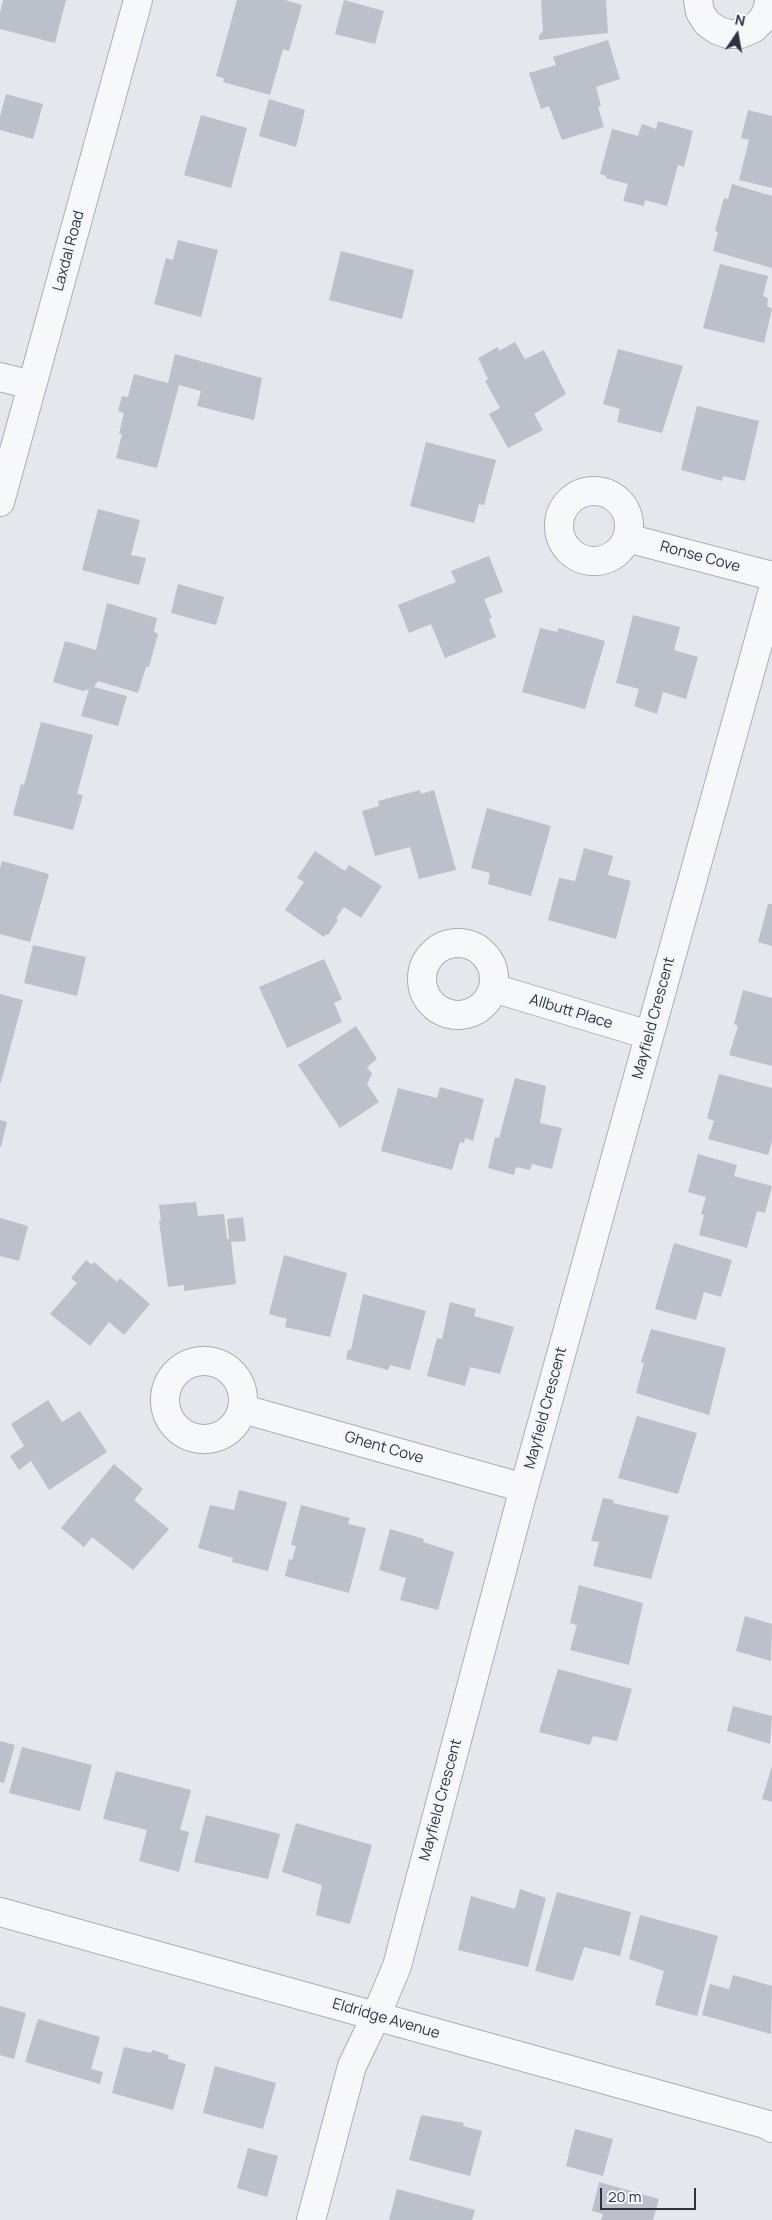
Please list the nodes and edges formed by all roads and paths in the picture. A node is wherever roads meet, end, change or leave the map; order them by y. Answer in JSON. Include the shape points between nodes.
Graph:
{"nodes":[{"id":1,"x":138,"y":0,"type":"edge"},
{"id":2,"x":698,"y":0,"type":"edge"},
{"id":3,"x":770,"y":6,"type":"edge"},
{"id":4,"x":0,"y":377,"type":"edge"},
{"id":5,"x":32,"y":385,"type":"junction"},
{"id":6,"x":0,"y":502,"type":"edge"},
{"id":7,"x":627,"y":538,"type":"dead end"},
{"id":8,"x":772,"y":576,"type":"edge"},
{"id":9,"x":772,"y":593,"type":"edge"},
{"id":10,"x":492,"y":988,"type":"dead end"},
{"id":11,"x":649,"y":1035,"type":"junction"},
{"id":12,"x":243,"y":1409,"type":"dead end"},
{"id":13,"x":524,"y":1488,"type":"junction"},
{"id":14,"x":0,"y":1912,"type":"edge"},
{"id":15,"x":376,"y":2016,"type":"junction"},
{"id":16,"x":772,"y":2128,"type":"edge"},
{"id":17,"x":311,"y":2220,"type":"edge"}],
"edges":[{"from":1,"to":5,"type":"street","name":"Laxdal Road"},
{"from":2,"to":3,"type":"street","via":[[700,12],[707,23],[728,34],[741,34],[754,28]]},
{"from":4,"to":5,"type":"street"},
{"from":5,"to":6,"type":"street","name":"Laxdal Road"},
{"from":7,"to":8,"type":"street","name":"Ronse Cove"},
{"from":9,"to":11,"type":"street","name":"Mayfield Crescent"},
{"from":10,"to":11,"type":"street","name":"Allbutt Place"},
{"from":11,"to":13,"type":"street","name":"Mayfield Crescent"},
{"from":12,"to":13,"type":"street","name":"Ghent Cove"},
{"from":13,"to":15,"type":"street","name":"Mayfield Crescent","via":[[397,1966]]},
{"from":14,"to":15,"type":"street","name":"Eldridge Avenue"},
{"from":15,"to":16,"type":"street","name":"Eldridge Avenue"},
{"from":15,"to":17,"type":"street","name":"Mayfield Crescent","via":[[352,2066]]}]}
